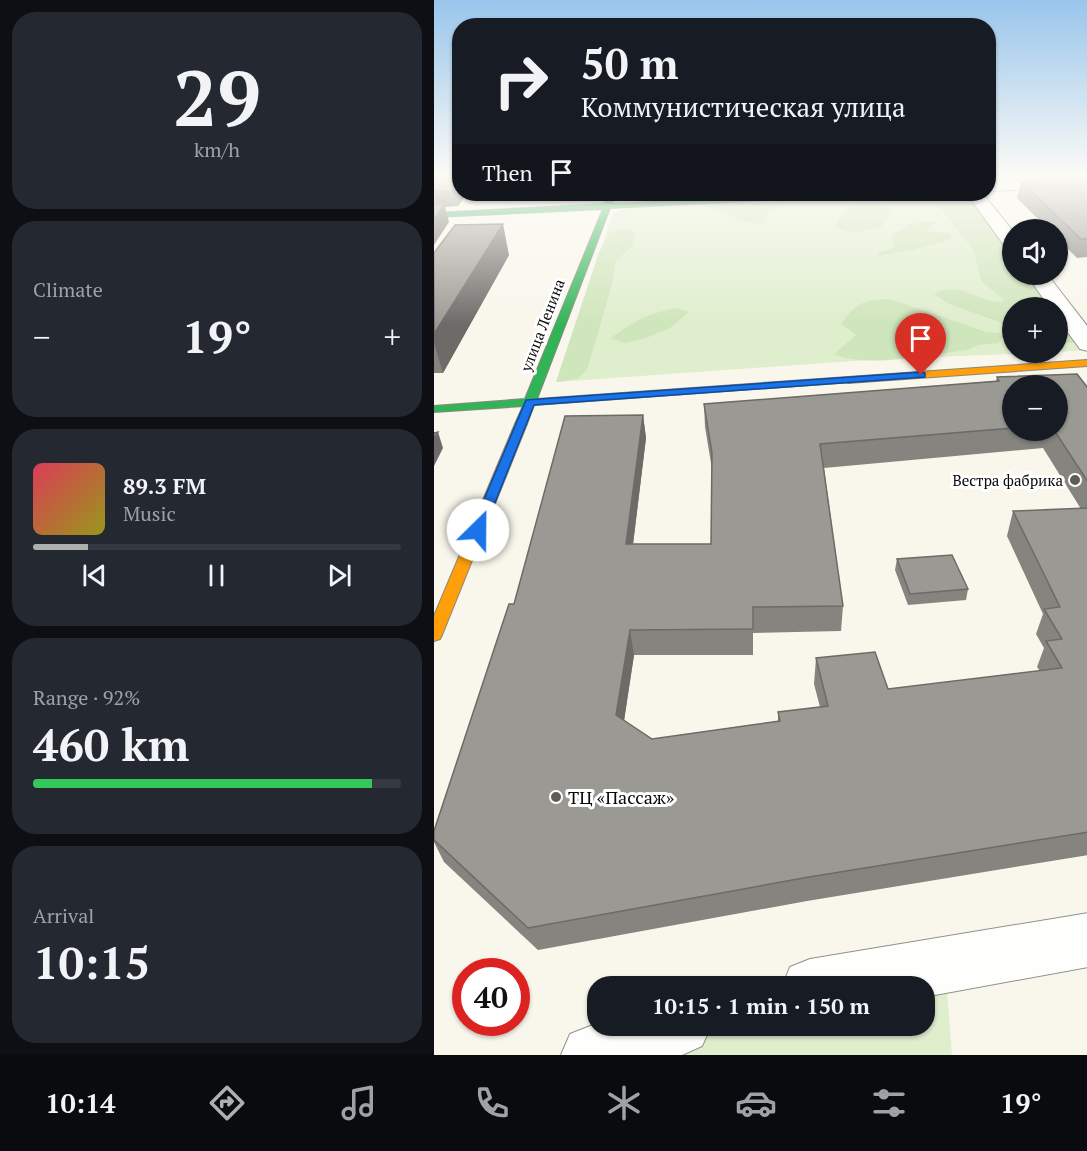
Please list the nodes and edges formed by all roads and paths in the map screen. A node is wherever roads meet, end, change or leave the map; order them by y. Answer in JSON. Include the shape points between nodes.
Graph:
{"nodes":[{"id":1,"x":599,"y":226,"type":"edge"},
{"id":2,"x":1044,"y":285,"type":"edge"},
{"id":3,"x":1088,"y":344,"type":"edge"},
{"id":4,"x":1088,"y":363,"type":"edge"},
{"id":5,"x":530,"y":402,"type":"junction"},
{"id":6,"x":434,"y":409,"type":"edge"},
{"id":7,"x":434,"y":635,"type":"edge"},
{"id":8,"x":1088,"y":940,"type":"edge"},
{"id":9,"x":881,"y":976,"type":"edge"},
{"id":10,"x":650,"y":1036,"type":"edge"},
{"id":11,"x":590,"y":1055,"type":"edge"}],
"edges":[{"from":1,"to":5,"type":"street","name":"улица Ленина"},
{"from":2,"to":3,"type":"street"},
{"from":4,"to":5,"type":"street"},
{"from":5,"to":6,"type":"street"},
{"from":5,"to":7,"type":"street","name":"улица Ленина"},
{"from":8,"to":9,"type":"street"},
{"from":10,"to":11,"type":"street"}]}
